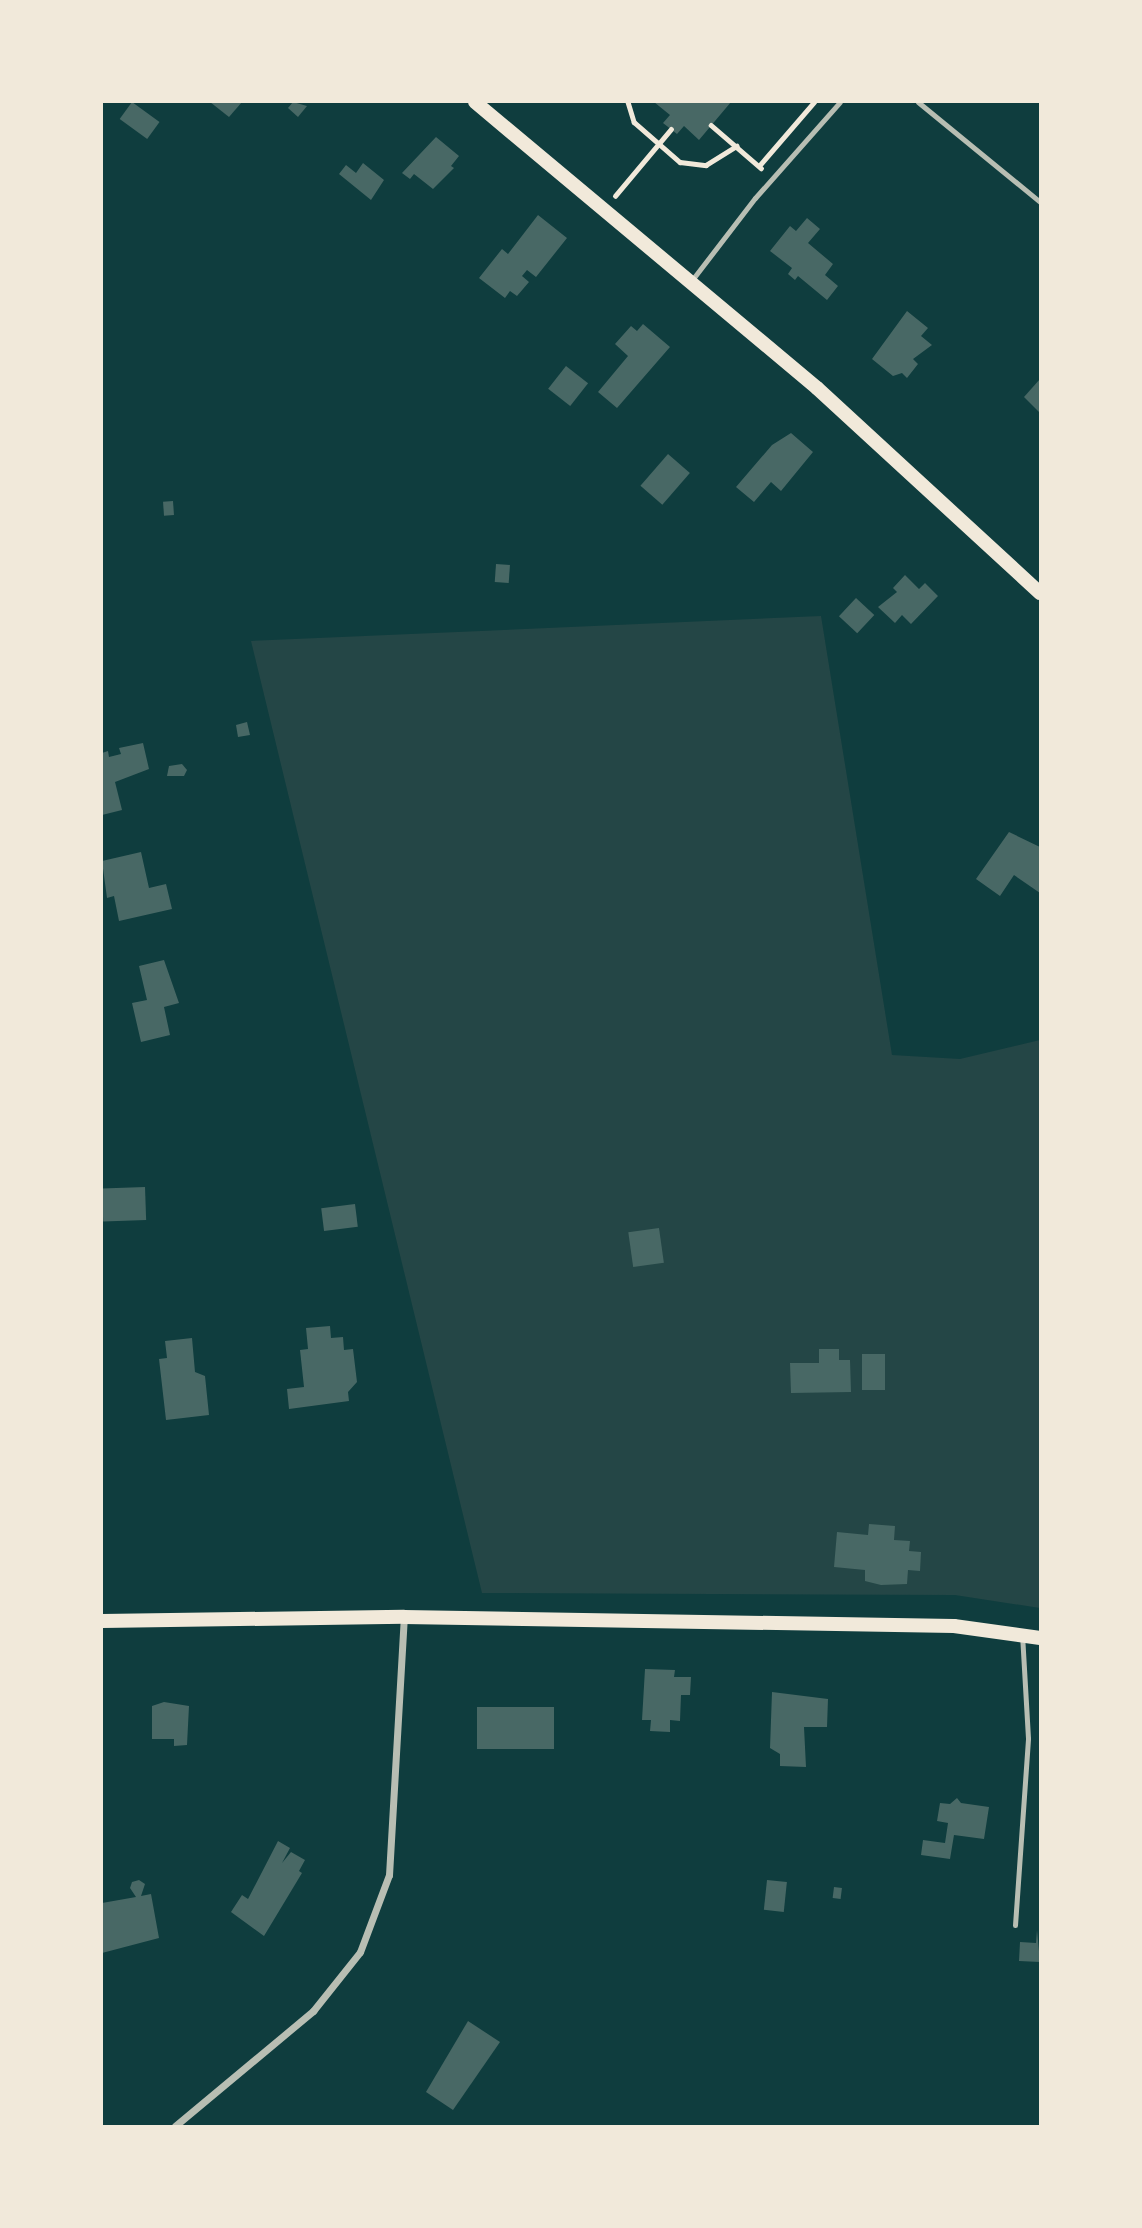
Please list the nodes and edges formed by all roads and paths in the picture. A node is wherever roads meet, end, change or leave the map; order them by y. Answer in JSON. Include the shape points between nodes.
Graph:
{"nodes":[{"id":1,"x":475,"y":102,"type":"edge"},
{"id":2,"x":628,"y":102,"type":"edge"},
{"id":3,"x":814,"y":102,"type":"edge"},
{"id":4,"x":840,"y":102,"type":"edge"},
{"id":5,"x":918,"y":102,"type":"edge"},
{"id":6,"x":711,"y":125,"type":"dead end"},
{"id":7,"x":671,"y":129,"type":"dead end"},
{"id":8,"x":658,"y":145,"type":"junction"},
{"id":9,"x":736,"y":146,"type":"junction"},
{"id":10,"x":759,"y":166,"type":"junction"},
{"id":11,"x":772,"y":178,"type":"junction"},
{"id":12,"x":1041,"y":202,"type":"edge"},
{"id":13,"x":603,"y":210,"type":"junction"},
{"id":14,"x":692,"y":280,"type":"junction"},
{"id":15,"x":1041,"y":593,"type":"edge"},
{"id":16,"x":404,"y":1617,"type":"junction"},
{"id":17,"x":102,"y":1620,"type":"edge"},
{"id":18,"x":1022,"y":1633,"type":"junction"},
{"id":19,"x":1041,"y":1638,"type":"edge"},
{"id":20,"x":1015,"y":1925,"type":"dead end"},
{"id":21,"x":175,"y":2126,"type":"edge"}],
"edges":[{"from":1,"to":13,"type":"main road"},
{"from":2,"to":8,"type":"path","via":[[634,122]]},
{"from":3,"to":10,"type":"path"},
{"from":4,"to":11,"type":"lane"},
{"from":5,"to":12,"type":"lane"},
{"from":6,"to":9,"type":"path"},
{"from":7,"to":8,"type":"path"},
{"from":8,"to":9,"type":"path","via":[[691,166],[719,161]]},
{"from":8,"to":13,"type":"path"},
{"from":9,"to":10,"type":"path"},
{"from":10,"to":11,"type":"path"},
{"from":11,"to":14,"type":"lane"},
{"from":13,"to":14,"type":"main road"},
{"from":14,"to":15,"type":"main road"},
{"from":16,"to":17,"type":"main road"},
{"from":16,"to":18,"type":"main road","via":[[954,1626]]},
{"from":16,"to":21,"type":"street","via":[[389,1875],[360,1952],[313,2011]]},
{"from":18,"to":19,"type":"main road"},
{"from":18,"to":20,"type":"lane","via":[[1028,1738]]}]}
